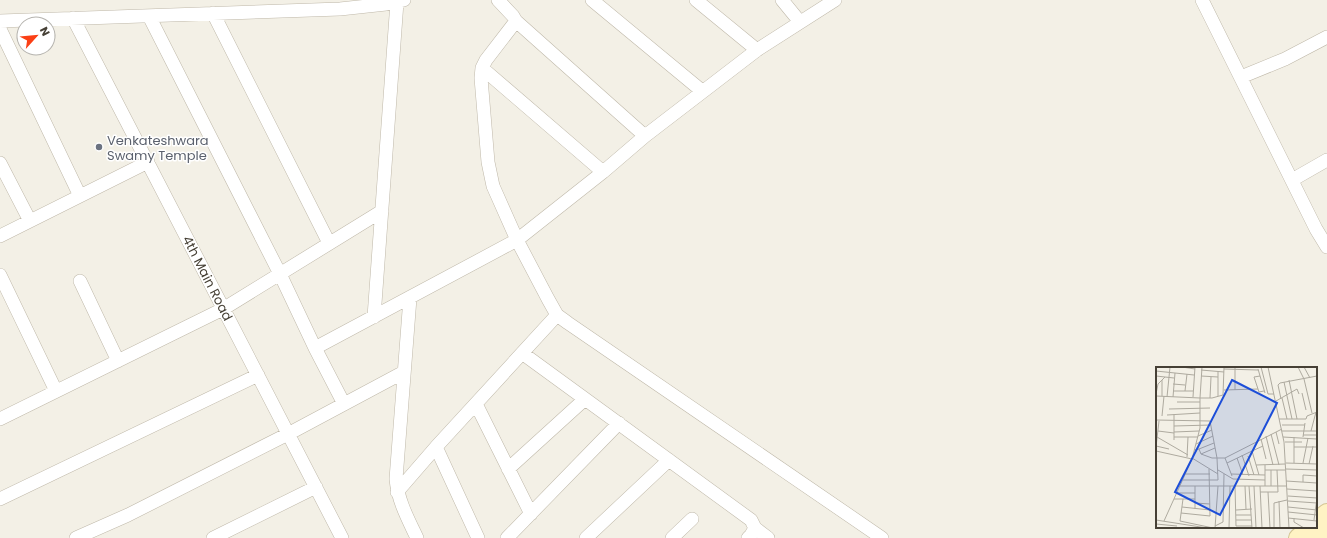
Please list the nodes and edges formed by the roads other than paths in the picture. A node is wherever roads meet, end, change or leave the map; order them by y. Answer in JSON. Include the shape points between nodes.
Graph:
{"nodes":[{"id":1,"x":498,"y":0,"type":"edge"},
{"id":2,"x":592,"y":0,"type":"edge"},
{"id":3,"x":696,"y":0,"type":"edge"},
{"id":4,"x":782,"y":0,"type":"edge"},
{"id":5,"x":835,"y":0,"type":"edge"},
{"id":6,"x":1202,"y":0,"type":"edge"},
{"id":7,"x":393,"y":1,"type":"edge"},
{"id":8,"x":212,"y":14,"type":"junction"},
{"id":9,"x":149,"y":16,"type":"junction"},
{"id":10,"x":73,"y":18,"type":"junction"},
{"id":11,"x":0,"y":21,"type":"edge"},
{"id":12,"x":516,"y":21,"type":"junction"},
{"id":13,"x":800,"y":22,"type":"junction"},
{"id":14,"x":0,"y":29,"type":"edge"},
{"id":15,"x":1327,"y":37,"type":"edge"},
{"id":16,"x":757,"y":50,"type":"junction"},
{"id":17,"x":482,"y":68,"type":"junction"},
{"id":18,"x":1241,"y":77,"type":"junction"},
{"id":19,"x":702,"y":91,"type":"junction"},
{"id":20,"x":645,"y":136,"type":"junction"},
{"id":21,"x":1327,"y":160,"type":"edge"},
{"id":22,"x":148,"y":162,"type":"junction"},
{"id":23,"x":0,"y":163,"type":"edge"},
{"id":24,"x":603,"y":172,"type":"junction"},
{"id":25,"x":1292,"y":180,"type":"junction"},
{"id":26,"x":80,"y":196,"type":"junction"},
{"id":27,"x":382,"y":211,"type":"junction"},
{"id":28,"x":30,"y":221,"type":"junction"},
{"id":29,"x":1322,"y":226,"type":"edge"},
{"id":30,"x":0,"y":236,"type":"edge"},
{"id":31,"x":517,"y":240,"type":"junction"},
{"id":32,"x":329,"y":244,"type":"junction"},
{"id":33,"x":1327,"y":247,"type":"edge"},
{"id":34,"x":280,"y":274,"type":"junction"},
{"id":35,"x":0,"y":275,"type":"edge"},
{"id":36,"x":80,"y":281,"type":"dead end"},
{"id":37,"x":410,"y":298,"type":"junction"},
{"id":38,"x":223,"y":309,"type":"junction"},
{"id":39,"x":557,"y":315,"type":"junction"},
{"id":40,"x":374,"y":317,"type":"junction"},
{"id":41,"x":315,"y":348,"type":"junction"},
{"id":42,"x":522,"y":353,"type":"junction"},
{"id":43,"x":118,"y":360,"type":"junction"},
{"id":44,"x":404,"y":372,"type":"junction"},
{"id":45,"x":258,"y":375,"type":"junction"},
{"id":46,"x":56,"y":391,"type":"junction"},
{"id":47,"x":585,"y":399,"type":"junction"},
{"id":48,"x":344,"y":404,"type":"junction"},
{"id":49,"x":476,"y":404,"type":"junction"},
{"id":50,"x":0,"y":419,"type":"edge"},
{"id":51,"x":618,"y":423,"type":"junction"},
{"id":52,"x":288,"y":434,"type":"junction"},
{"id":53,"x":436,"y":447,"type":"junction"},
{"id":54,"x":669,"y":460,"type":"junction"},
{"id":55,"x":508,"y":469,"type":"junction"},
{"id":56,"x":316,"y":487,"type":"junction"},
{"id":57,"x":397,"y":492,"type":"junction"},
{"id":58,"x":0,"y":499,"type":"edge"},
{"id":59,"x":1327,"y":513,"type":"edge"},
{"id":60,"x":531,"y":514,"type":"junction"},
{"id":61,"x":692,"y":520,"type":"dead end"},
{"id":62,"x":1317,"y":521,"type":"edge"},
{"id":63,"x":1310,"y":528,"type":"edge"},
{"id":64,"x":1327,"y":530,"type":"edge"},
{"id":65,"x":751,"y":533,"type":"edge"},
{"id":66,"x":76,"y":538,"type":"edge"},
{"id":67,"x":213,"y":538,"type":"edge"},
{"id":68,"x":342,"y":538,"type":"edge"},
{"id":69,"x":417,"y":538,"type":"edge"},
{"id":70,"x":478,"y":538,"type":"edge"},
{"id":71,"x":507,"y":538,"type":"edge"},
{"id":72,"x":586,"y":538,"type":"edge"},
{"id":73,"x":672,"y":538,"type":"edge"},
{"id":74,"x":768,"y":538,"type":"edge"},
{"id":75,"x":882,"y":538,"type":"edge"},
{"id":76,"x":1298,"y":538,"type":"edge"},
{"id":77,"x":1318,"y":538,"type":"edge"}],
"edges":[{"from":1,"to":12,"type":"street"},
{"from":2,"to":19,"type":"street"},
{"from":3,"to":16,"type":"street"},
{"from":4,"to":13,"type":"street"},
{"from":5,"to":13,"type":"street"},
{"from":6,"to":18,"type":"street"},
{"from":7,"to":8,"type":"street","via":[[340,9]]},
{"from":7,"to":27,"type":"street"},
{"from":8,"to":9,"type":"street"},
{"from":8,"to":32,"type":"street"},
{"from":9,"to":10,"type":"street"},
{"from":9,"to":34,"type":"street"},
{"from":10,"to":11,"type":"street"},
{"from":10,"to":22,"type":"street","name":"4th Main Road"},
{"from":12,"to":17,"type":"street"},
{"from":12,"to":20,"type":"street"},
{"from":13,"to":16,"type":"street"},
{"from":14,"to":26,"type":"street"},
{"from":15,"to":18,"type":"street"},
{"from":16,"to":19,"type":"street"},
{"from":17,"to":24,"type":"street"},
{"from":17,"to":31,"type":"street","via":[[488,154],[493,186]]},
{"from":18,"to":25,"type":"street"},
{"from":19,"to":20,"type":"street"},
{"from":20,"to":24,"type":"street"},
{"from":21,"to":25,"type":"street"},
{"from":22,"to":26,"type":"street"},
{"from":22,"to":38,"type":"street","name":"4th Main Road"},
{"from":23,"to":28,"type":"street"},
{"from":24,"to":31,"type":"street"},
{"from":25,"to":29,"type":"street"},
{"from":26,"to":28,"type":"street"},
{"from":27,"to":32,"type":"street"},
{"from":27,"to":40,"type":"street"},
{"from":28,"to":30,"type":"street"},
{"from":29,"to":33,"type":"street"},
{"from":31,"to":37,"type":"street"},
{"from":31,"to":39,"type":"street"},
{"from":32,"to":34,"type":"street"},
{"from":34,"to":38,"type":"street"},
{"from":34,"to":41,"type":"street"},
{"from":35,"to":46,"type":"street"},
{"from":36,"to":43,"type":"street"},
{"from":37,"to":40,"type":"street"},
{"from":37,"to":44,"type":"street"},
{"from":38,"to":43,"type":"street"},
{"from":38,"to":45,"type":"street","name":"4th Main Road"},
{"from":39,"to":42,"type":"street"},
{"from":39,"to":75,"type":"street"},
{"from":40,"to":41,"type":"street"},
{"from":41,"to":48,"type":"street"},
{"from":42,"to":47,"type":"street"},
{"from":42,"to":49,"type":"street"},
{"from":43,"to":46,"type":"street"},
{"from":44,"to":48,"type":"street"},
{"from":44,"to":57,"type":"street"},
{"from":45,"to":52,"type":"street","name":"4th Main Road"},
{"from":45,"to":58,"type":"street"},
{"from":46,"to":50,"type":"street"},
{"from":47,"to":51,"type":"street"},
{"from":47,"to":55,"type":"street"},
{"from":48,"to":52,"type":"street"},
{"from":49,"to":53,"type":"street"},
{"from":49,"to":55,"type":"street"},
{"from":51,"to":54,"type":"street"},
{"from":51,"to":60,"type":"street"},
{"from":52,"to":56,"type":"street","name":"4th Main Road"},
{"from":52,"to":66,"type":"street"},
{"from":53,"to":57,"type":"street"},
{"from":53,"to":70,"type":"street"},
{"from":54,"to":65,"type":"street","via":[[751,520]]},
{"from":54,"to":72,"type":"street"},
{"from":55,"to":60,"type":"street"},
{"from":56,"to":67,"type":"street"},
{"from":56,"to":68,"type":"street","name":"4th Main Road"},
{"from":57,"to":69,"type":"street"},
{"from":59,"to":62,"type":"main road"},
{"from":60,"to":71,"type":"street"},
{"from":61,"to":73,"type":"street"},
{"from":63,"to":76,"type":"main road"},
{"from":64,"to":77,"type":"main road"},
{"from":65,"to":74,"type":"street"}]}
